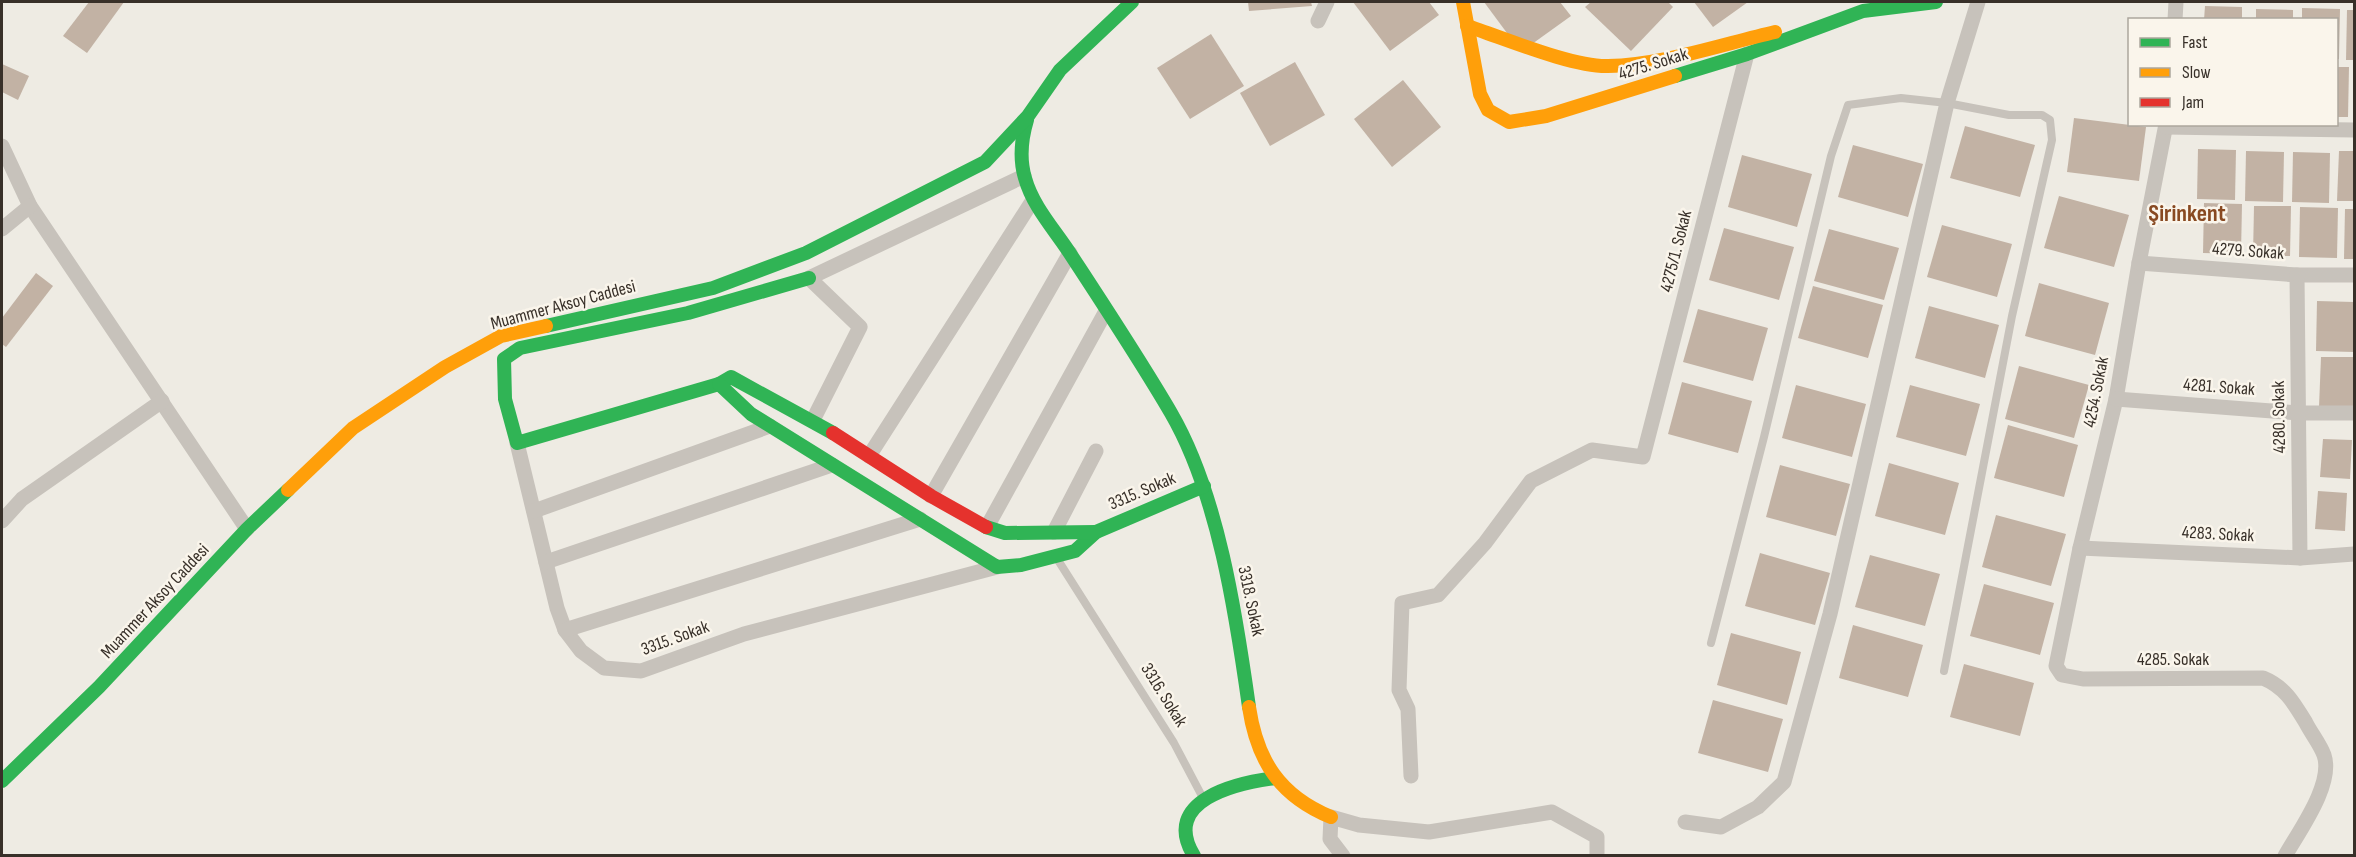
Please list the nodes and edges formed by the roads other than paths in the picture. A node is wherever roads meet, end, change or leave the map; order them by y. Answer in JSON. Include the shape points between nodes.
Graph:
{"nodes":[{"id":1,"x":1132,"y":2,"type":"edge"},
{"id":2,"x":1327,"y":2,"type":"edge"},
{"id":3,"x":1463,"y":2,"type":"edge"},
{"id":4,"x":1936,"y":2,"type":"edge"},
{"id":5,"x":1978,"y":2,"type":"edge"},
{"id":6,"x":2176,"y":2,"type":"edge"},
{"id":7,"x":1863,"y":11,"type":"junction"},
{"id":8,"x":2175,"y":18,"type":"edge"},
{"id":9,"x":1318,"y":21,"type":"dead end"},
{"id":10,"x":1467,"y":26,"type":"junction"},
{"id":11,"x":1747,"y":54,"type":"junction"},
{"id":12,"x":1947,"y":102,"type":"junction"},
{"id":13,"x":1028,"y":117,"type":"junction"},
{"id":14,"x":2166,"y":126,"type":"edge"},
{"id":15,"x":2355,"y":130,"type":"edge"},
{"id":16,"x":2,"y":146,"type":"edge"},
{"id":17,"x":1024,"y":176,"type":"junction"},
{"id":18,"x":1033,"y":200,"type":"junction"},
{"id":19,"x":30,"y":206,"type":"junction"},
{"id":20,"x":2,"y":229,"type":"edge"},
{"id":21,"x":1070,"y":253,"type":"junction"},
{"id":22,"x":2139,"y":263,"type":"junction"},
{"id":23,"x":2298,"y":275,"type":"junction"},
{"id":24,"x":2355,"y":275,"type":"edge"},
{"id":25,"x":809,"y":278,"type":"junction"},
{"id":26,"x":1106,"y":311,"type":"junction"},
{"id":27,"x":719,"y":384,"type":"junction"},
{"id":28,"x":2116,"y":399,"type":"junction"},
{"id":29,"x":162,"y":401,"type":"junction"},
{"id":30,"x":2298,"y":413,"type":"junction"},
{"id":31,"x":2355,"y":413,"type":"edge"},
{"id":32,"x":813,"y":420,"type":"junction"},
{"id":33,"x":770,"y":426,"type":"junction"},
{"id":34,"x":517,"y":443,"type":"junction"},
{"id":35,"x":1096,"y":450,"type":"dead end"},
{"id":36,"x":869,"y":456,"type":"junction"},
{"id":37,"x":832,"y":465,"type":"junction"},
{"id":38,"x":1204,"y":486,"type":"junction"},
{"id":39,"x":931,"y":496,"type":"junction"},
{"id":40,"x":534,"y":511,"type":"junction"},
{"id":41,"x":920,"y":519,"type":"junction"},
{"id":42,"x":2,"y":521,"type":"edge"},
{"id":43,"x":987,"y":527,"type":"junction"},
{"id":44,"x":247,"y":529,"type":"junction"},
{"id":45,"x":1054,"y":532,"type":"junction"},
{"id":46,"x":1096,"y":532,"type":"junction"},
{"id":47,"x":2080,"y":548,"type":"junction"},
{"id":48,"x":2355,"y":554,"type":"edge"},
{"id":49,"x":1055,"y":556,"type":"junction"},
{"id":50,"x":2300,"y":558,"type":"junction"},
{"id":51,"x":546,"y":562,"type":"junction"},
{"id":52,"x":998,"y":567,"type":"junction"},
{"id":53,"x":565,"y":630,"type":"junction"},
{"id":54,"x":1711,"y":643,"type":"dead end"},
{"id":55,"x":1944,"y":671,"type":"dead end"},
{"id":56,"x":2083,"y":679,"type":"joint"},
{"id":57,"x":1411,"y":776,"type":"dead end"},
{"id":58,"x":1275,"y":778,"type":"junction"},
{"id":59,"x":2,"y":781,"type":"edge"},
{"id":60,"x":1204,"y":800,"type":"junction"},
{"id":61,"x":1330,"y":817,"type":"junction"},
{"id":62,"x":1685,"y":822,"type":"dead end"},
{"id":63,"x":1194,"y":855,"type":"edge"},
{"id":64,"x":1343,"y":855,"type":"edge"},
{"id":65,"x":1597,"y":855,"type":"edge"},
{"id":66,"x":2285,"y":855,"type":"edge"}],
"edges":[{"from":1,"to":13,"type":"street","name":"Muammer Aksoy Caddesi","via":[[1060,70]]},
{"from":2,"to":9,"type":"street"},
{"from":3,"to":10,"type":"street","name":"4275. Sokak"},
{"from":4,"to":7,"type":"street","name":"4275. Sokak"},
{"from":5,"to":12,"type":"street"},
{"from":6,"to":8,"type":"street"},
{"from":7,"to":10,"type":"street","via":[[1670,57],[1608,66],[1582,63]]},
{"from":7,"to":11,"type":"street","name":"4275. Sokak"},
{"from":10,"to":11,"type":"street","name":"4275. Sokak","via":[[1480,94],[1488,110],[1509,122],[1546,116]]},
{"from":11,"to":57,"type":"street","name":"4275/1. Sokak","via":[[1643,457],[1592,450],[1531,481],[1485,543],[1438,595],[1402,603],[1399,690],[1408,709]]},
{"from":12,"to":54,"type":"lane","via":[[1901,98],[1848,105],[1831,156]]},
{"from":12,"to":55,"type":"lane","via":[[2009,115],[2042,115],[2050,120],[2052,140],[2012,316]]},
{"from":12,"to":62,"type":"street","via":[[1830,614],[1784,782],[1758,807],[1721,827]]},
{"from":13,"to":17,"type":"street","name":"3318. Sokak","via":[[1020,143]]},
{"from":13,"to":44,"type":"street","name":"Muammer Aksoy Caddesi","via":[[985,162],[806,253],[713,288],[501,336],[445,367],[353,428]]},
{"from":14,"to":15,"type":"street"},
{"from":14,"to":22,"type":"street","name":"4254. Sokak"},
{"from":16,"to":19,"type":"street"},
{"from":17,"to":18,"type":"street","name":"3318. Sokak"},
{"from":17,"to":25,"type":"street"},
{"from":18,"to":21,"type":"street","name":"3318. Sokak"},
{"from":18,"to":36,"type":"street"},
{"from":19,"to":20,"type":"street"},
{"from":19,"to":29,"type":"street"},
{"from":21,"to":26,"type":"street","name":"3318. Sokak"},
{"from":21,"to":39,"type":"street"},
{"from":22,"to":23,"type":"street","name":"4279. Sokak"},
{"from":22,"to":28,"type":"street","name":"4254. Sokak"},
{"from":23,"to":24,"type":"street","name":"4279. Sokak"},
{"from":23,"to":30,"type":"street","name":"4280. Sokak"},
{"from":25,"to":32,"type":"street","via":[[860,327]]},
{"from":25,"to":34,"type":"street","via":[[688,312],[520,348],[504,359],[505,399]]},
{"from":26,"to":38,"type":"street","name":"3318. Sokak","via":[[1172,415]]},
{"from":26,"to":43,"type":"street"},
{"from":27,"to":32,"type":"street","via":[[730,377]]},
{"from":27,"to":33,"type":"street"},
{"from":27,"to":34,"type":"street"},
{"from":28,"to":30,"type":"street","name":"4281. Sokak"},
{"from":28,"to":47,"type":"street","name":"4254. Sokak"},
{"from":29,"to":42,"type":"street","via":[[22,499]]},
{"from":29,"to":44,"type":"street"},
{"from":30,"to":31,"type":"street","name":"4281. Sokak"},
{"from":30,"to":50,"type":"street","name":"4280. Sokak"},
{"from":32,"to":36,"type":"street"},
{"from":33,"to":37,"type":"street"},
{"from":33,"to":40,"type":"street"},
{"from":34,"to":40,"type":"street","name":"3315. Sokak"},
{"from":35,"to":45,"type":"street"},
{"from":36,"to":39,"type":"street"},
{"from":37,"to":41,"type":"street"},
{"from":37,"to":51,"type":"street"},
{"from":38,"to":46,"type":"street","name":"3315. Sokak"},
{"from":38,"to":58,"type":"street","name":"3318. Sokak","via":[[1238,629],[1251,717],[1266,765]]},
{"from":39,"to":43,"type":"street"},
{"from":40,"to":51,"type":"street","name":"3315. Sokak"},
{"from":41,"to":52,"type":"street"},
{"from":41,"to":53,"type":"street"},
{"from":43,"to":45,"type":"street","via":[[1005,533]]},
{"from":44,"to":59,"type":"street","name":"Muammer Aksoy Caddesi","via":[[99,687]]},
{"from":45,"to":46,"type":"street"},
{"from":46,"to":49,"type":"street","via":[[1075,551]]},
{"from":47,"to":50,"type":"street","name":"4283. Sokak"},
{"from":47,"to":56,"type":"street","name":"4254. Sokak","via":[[2056,666],[2062,675]]},
{"from":48,"to":50,"type":"street","name":"4283. Sokak"},
{"from":49,"to":52,"type":"street"},
{"from":49,"to":60,"type":"lane","name":"3316. Sokak","via":[[1174,743]]},
{"from":51,"to":53,"type":"street","name":"3315. Sokak"},
{"from":52,"to":53,"type":"street","name":"3315. Sokak","via":[[744,634],[641,672],[604,668],[581,651]]},
{"from":56,"to":66,"type":"street","name":"4285. Sokak","via":[[2263,678],[2279,685],[2295,703],[2325,757],[2324,779],[2317,799]]},
{"from":58,"to":60,"type":"street","via":[[1226,788]]},
{"from":58,"to":61,"type":"street","name":"3318. Sokak","via":[[1288,792]]},
{"from":60,"to":63,"type":"street","via":[[1185,822],[1185,838]]},
{"from":61,"to":64,"type":"street","via":[[1330,839]]},
{"from":61,"to":65,"type":"street","name":"3318. Sokak","via":[[1359,825],[1429,832],[1552,812],[1597,837]]}]}
